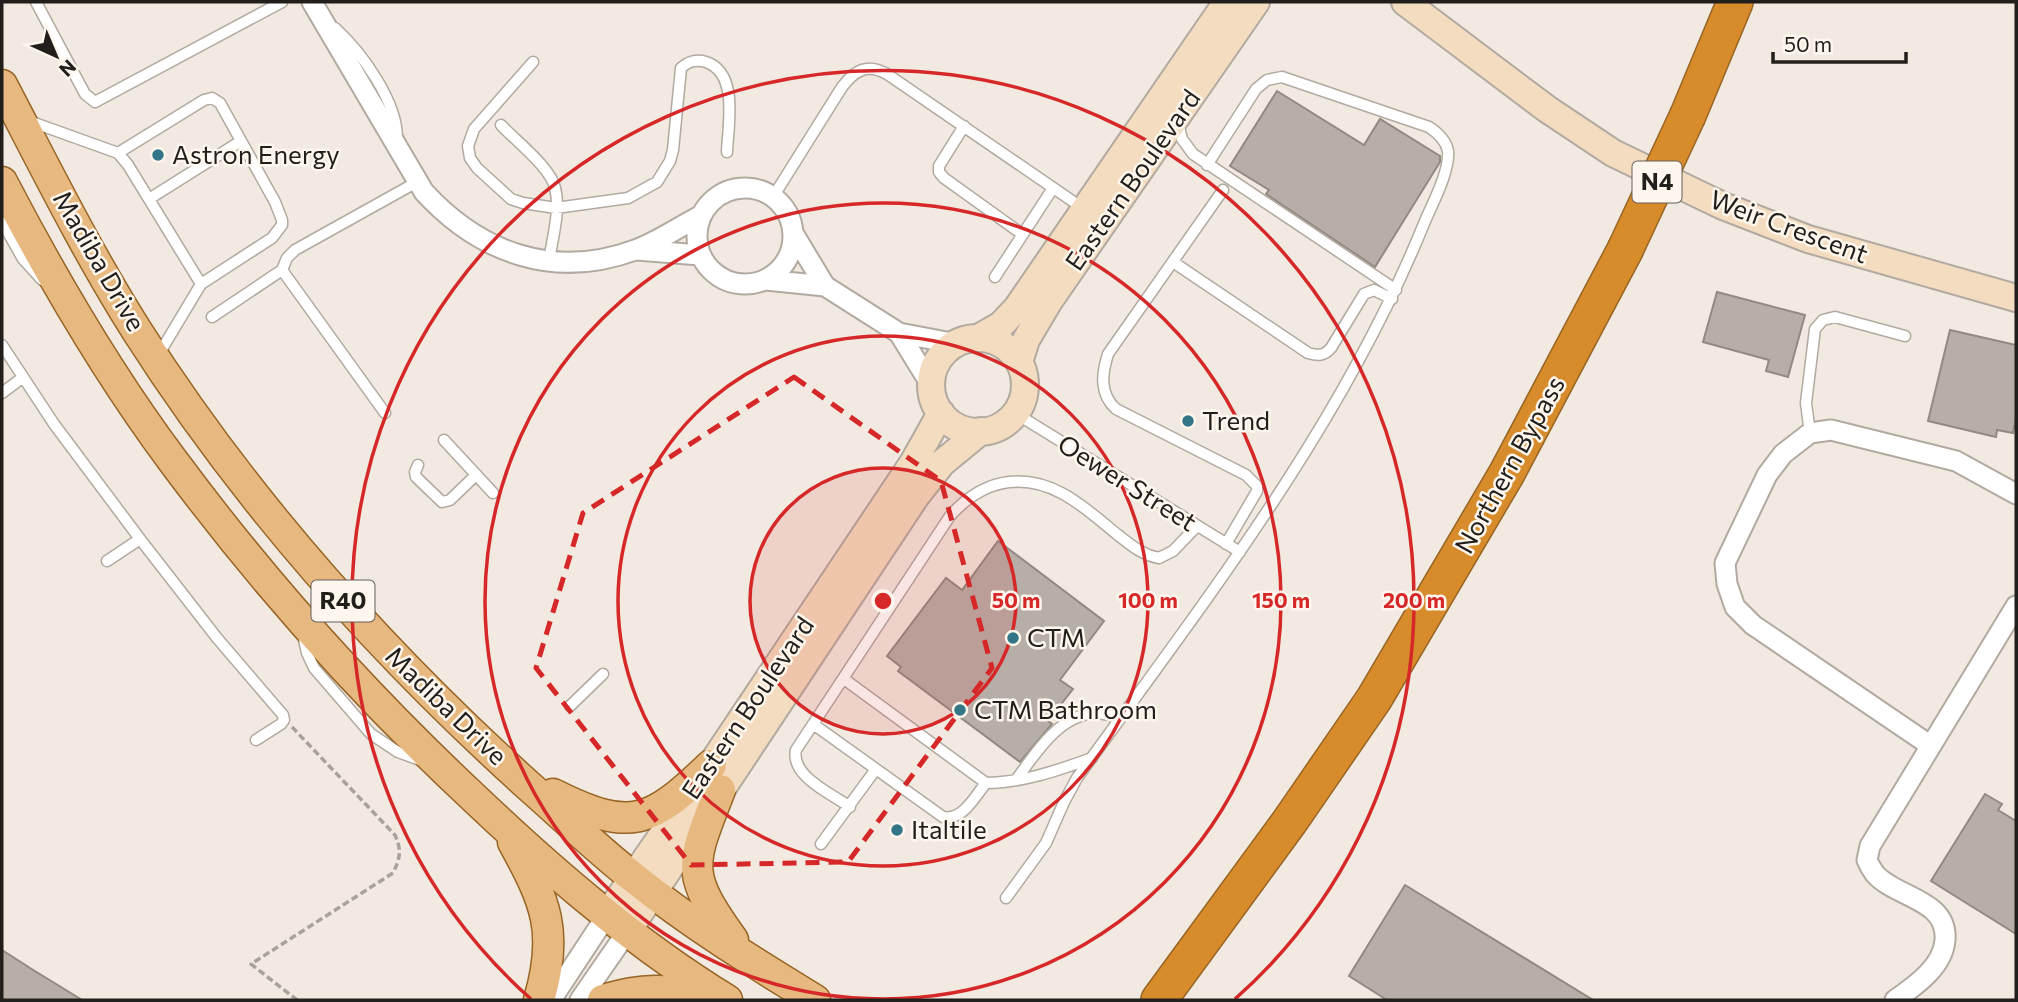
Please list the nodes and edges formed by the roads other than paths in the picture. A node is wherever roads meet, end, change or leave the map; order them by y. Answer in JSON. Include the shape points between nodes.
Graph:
{"nodes":[{"id":1,"x":36,"y":2,"type":"edge"},
{"id":2,"x":282,"y":2,"type":"edge"},
{"id":3,"x":1227,"y":2,"type":"edge"},
{"id":4,"x":1256,"y":2,"type":"edge"},
{"id":5,"x":1405,"y":2,"type":"edge"},
{"id":6,"x":1735,"y":2,"type":"edge"},
{"id":7,"x":314,"y":6,"type":"edge"},
{"id":8,"x":533,"y":62,"type":"dead end"},
{"id":9,"x":2,"y":85,"type":"edge"},
{"id":10,"x":1178,"y":114,"type":"junction"},
{"id":11,"x":19,"y":117,"type":"junction"},
{"id":12,"x":501,"y":125,"type":"dead end"},
{"id":13,"x":964,"y":126,"type":"junction"},
{"id":14,"x":241,"y":141,"type":"junction"},
{"id":15,"x":727,"y":152,"type":"dead end"},
{"id":16,"x":118,"y":153,"type":"junction"},
{"id":17,"x":1207,"y":165,"type":"junction"},
{"id":18,"x":2,"y":182,"type":"edge"},
{"id":19,"x":417,"y":182,"type":"junction"},
{"id":20,"x":1053,"y":188,"type":"junction"},
{"id":21,"x":1223,"y":190,"type":"dead end"},
{"id":22,"x":773,"y":197,"type":"junction"},
{"id":23,"x":149,"y":199,"type":"junction"},
{"id":24,"x":556,"y":208,"type":"junction"},
{"id":25,"x":1085,"y":209,"type":"junction"},
{"id":26,"x":702,"y":215,"type":"junction"},
{"id":27,"x":2,"y":222,"type":"edge"},
{"id":28,"x":793,"y":233,"type":"junction"},
{"id":29,"x":1022,"y":234,"type":"junction"},
{"id":30,"x":636,"y":250,"type":"junction"},
{"id":31,"x":700,"y":255,"type":"junction"},
{"id":32,"x":550,"y":261,"type":"junction"},
{"id":33,"x":1173,"y":262,"type":"junction"},
{"id":34,"x":282,"y":270,"type":"junction"},
{"id":35,"x":995,"y":277,"type":"dead end"},
{"id":36,"x":766,"y":280,"type":"junction"},
{"id":37,"x":201,"y":285,"type":"junction"},
{"id":38,"x":825,"y":286,"type":"junction"},
{"id":39,"x":1394,"y":295,"type":"junction"},
{"id":40,"x":2016,"y":298,"type":"edge"},
{"id":41,"x":69,"y":303,"type":"junction"},
{"id":42,"x":212,"y":317,"type":"dead end"},
{"id":43,"x":899,"y":333,"type":"junction"},
{"id":44,"x":1905,"y":336,"type":"dead end"},
{"id":45,"x":967,"y":341,"type":"junction"},
{"id":46,"x":2,"y":345,"type":"edge"},
{"id":47,"x":157,"y":359,"type":"junction"},
{"id":48,"x":1019,"y":362,"type":"junction"},
{"id":49,"x":22,"y":379,"type":"junction"},
{"id":50,"x":931,"y":385,"type":"junction"},
{"id":51,"x":2,"y":393,"type":"edge"},
{"id":52,"x":385,"y":413,"type":"dead end"},
{"id":53,"x":1015,"y":413,"type":"junction"},
{"id":54,"x":941,"y":414,"type":"junction"},
{"id":55,"x":981,"y":431,"type":"junction"},
{"id":56,"x":1810,"y":433,"type":"junction"},
{"id":57,"x":444,"y":440,"type":"dead end"},
{"id":58,"x":418,"y":465,"type":"dead end"},
{"id":59,"x":476,"y":475,"type":"junction"},
{"id":60,"x":493,"y":493,"type":"dead end"},
{"id":61,"x":2016,"y":494,"type":"edge"},
{"id":62,"x":1197,"y":526,"type":"junction"},
{"id":63,"x":140,"y":539,"type":"junction"},
{"id":64,"x":1226,"y":544,"type":"junction"},
{"id":65,"x":1240,"y":552,"type":"junction"},
{"id":66,"x":107,"y":561,"type":"dead end"},
{"id":67,"x":2016,"y":606,"type":"edge"},
{"id":68,"x":603,"y":674,"type":"dead end"},
{"id":69,"x":844,"y":679,"type":"junction"},
{"id":70,"x":570,"y":706,"type":"dead end"},
{"id":71,"x":1121,"y":717,"type":"junction"},
{"id":72,"x":813,"y":724,"type":"junction"},
{"id":73,"x":256,"y":740,"type":"dead end"},
{"id":74,"x":1931,"y":746,"type":"junction"},
{"id":75,"x":1092,"y":758,"type":"junction"},
{"id":76,"x":876,"y":769,"type":"junction"},
{"id":77,"x":516,"y":774,"type":"junction"},
{"id":78,"x":716,"y":777,"type":"junction"},
{"id":79,"x":1016,"y":780,"type":"junction"},
{"id":80,"x":986,"y":783,"type":"junction"},
{"id":81,"x":850,"y":807,"type":"junction"},
{"id":82,"x":505,"y":828,"type":"junction"},
{"id":83,"x":821,"y":844,"type":"dead end"},
{"id":84,"x":642,"y":885,"type":"junction"},
{"id":85,"x":1006,"y":898,"type":"dead end"},
{"id":86,"x":617,"y":924,"type":"junction"},
{"id":87,"x":747,"y":958,"type":"junction"},
{"id":88,"x":721,"y":996,"type":"edge"},
{"id":89,"x":539,"y":1000,"type":"edge"},
{"id":90,"x":551,"y":1000,"type":"edge"},
{"id":91,"x":580,"y":1000,"type":"edge"},
{"id":92,"x":603,"y":1000,"type":"edge"},
{"id":93,"x":815,"y":1000,"type":"edge"},
{"id":94,"x":1159,"y":1000,"type":"edge"},
{"id":95,"x":1895,"y":1000,"type":"edge"}],
"edges":[{"from":1,"to":2,"type":"lane","via":[[85,94],[96,102]]},
{"from":3,"to":25,"type":"street","name":"Eastern Boulevard"},
{"from":4,"to":10,"type":"street","name":"Eastern Boulevard"},
{"from":5,"to":40,"type":"street","name":"Weir Crescent","via":[[1547,109],[1637,165],[1808,239]]},
{"from":6,"to":94,"type":"highway","name":"Northern Bypass","number":"N4","bridge":true,"via":[[1625,250],[1507,473],[1374,699]]},
{"from":7,"to":19,"type":"street"},
{"from":8,"to":24,"type":"lane","via":[[474,129],[468,151],[477,168],[511,199]]},
{"from":9,"to":11,"type":"main road","name":"Madiba Drive","number":"R40"},
{"from":10,"to":17,"type":"lane","via":[[1182,139]]},
{"from":10,"to":48,"type":"street","name":"Eastern Boulevard","via":[[1049,301]]},
{"from":11,"to":16,"type":"lane"},
{"from":11,"to":47,"type":"main road","name":"Madiba Drive","number":"R40","via":[[103,272]]},
{"from":12,"to":24,"type":"lane","via":[[548,174],[555,188]]},
{"from":13,"to":20,"type":"lane"},
{"from":13,"to":22,"type":"lane","via":[[887,74],[863,69],[842,87]]},
{"from":13,"to":29,"type":"lane","via":[[939,172]]},
{"from":14,"to":16,"type":"lane","via":[[220,103],[210,98]]},
{"from":14,"to":23,"type":"lane"},
{"from":14,"to":37,"type":"lane","via":[[281,214],[282,225],[268,241]]},
{"from":15,"to":24,"type":"lane","via":[[727,80],[719,68],[695,60],[681,68],[673,150],[657,182],[628,198]]},
{"from":16,"to":23,"type":"lane"},
{"from":17,"to":39,"type":"lane"},
{"from":17,"to":39,"type":"lane","via":[[1256,89],[1274,78],[1308,84],[1429,127],[1446,144],[1448,158]]},
{"from":18,"to":41,"type":"main road","name":"Madiba Drive","number":"R40"},
{"from":19,"to":32,"type":"street","via":[[440,209],[475,236],[516,255]]},
{"from":19,"to":34,"type":"lane","via":[[295,250]]},
{"from":20,"to":25,"type":"lane"},
{"from":20,"to":29,"type":"lane"},
{"from":21,"to":33,"type":"lane"},
{"from":22,"to":26,"type":"street","via":[[746,187],[730,190],[716,197]]},
{"from":22,"to":28,"type":"street","via":[[787,211]]},
{"from":23,"to":37,"type":"lane"},
{"from":24,"to":32,"type":"lane"},
{"from":25,"to":45,"type":"street","name":"Eastern Boulevard","via":[[1002,325]]},
{"from":26,"to":30,"type":"street"},
{"from":26,"to":31,"type":"street","via":[[696,240]]},
{"from":27,"to":41,"type":"lane","via":[[28,267]]},
{"from":28,"to":36,"type":"street","via":[[788,258]]},
{"from":28,"to":38,"type":"street"},
{"from":29,"to":35,"type":"lane"},
{"from":30,"to":31,"type":"street"},
{"from":30,"to":32,"type":"street","via":[[604,258]]},
{"from":31,"to":36,"type":"street","via":[[728,281],[751,284]]},
{"from":33,"to":39,"type":"lane","via":[[1317,356],[1331,348],[1364,294],[1374,290]]},
{"from":33,"to":64,"type":"lane","via":[[1108,354],[1103,385],[1116,409],[1254,481],[1257,491]]},
{"from":34,"to":42,"type":"lane"},
{"from":34,"to":52,"type":"lane"},
{"from":36,"to":38,"type":"street"},
{"from":37,"to":47,"type":"lane"},
{"from":38,"to":43,"type":"street"},
{"from":39,"to":65,"type":"lane","via":[[1300,463]]},
{"from":41,"to":82,"type":"main road","name":"Madiba Drive","number":"R40","via":[[172,460],[264,576],[414,742]]},
{"from":43,"to":45,"type":"street"},
{"from":43,"to":50,"type":"street"},
{"from":44,"to":56,"type":"lane","via":[[1835,317],[1815,329],[1806,403]]},
{"from":45,"to":48,"type":"street","via":[[1002,344]]},
{"from":45,"to":50,"type":"street","name":"Eastern Boulevard","via":[[940,358]]},
{"from":46,"to":49,"type":"lane"},
{"from":47,"to":77,"type":"main road","name":"Madiba Drive","number":"R40","via":[[266,509],[338,595],[414,677]]},
{"from":48,"to":53,"type":"street","name":"Eastern Boulevard","via":[[1025,388]]},
{"from":49,"to":51,"type":"lane"},
{"from":49,"to":63,"type":"lane"},
{"from":50,"to":54,"type":"street"},
{"from":53,"to":55,"type":"street","name":"Eastern Boulevard","via":[[994,429]]},
{"from":53,"to":62,"type":"lane","name":"Oewer Street"},
{"from":54,"to":55,"type":"street","via":[[959,427]]},
{"from":54,"to":78,"type":"street","name":"Eastern Boulevard"},
{"from":55,"to":78,"type":"street","name":"Eastern Boulevard","via":[[942,463],[916,496]]},
{"from":56,"to":61,"type":"street","via":[[1830,430],[1956,461]]},
{"from":56,"to":74,"type":"street","via":[[1783,454],[1767,475],[1725,563],[1735,607],[1788,651]]},
{"from":57,"to":59,"type":"lane"},
{"from":58,"to":59,"type":"lane","via":[[416,477],[442,502]]},
{"from":59,"to":60,"type":"lane"},
{"from":62,"to":64,"type":"lane","name":"Oewer Street"},
{"from":62,"to":69,"type":"lane","via":[[1166,556],[1148,556],[1069,497],[1046,486],[1007,482],[990,486],[950,516]]},
{"from":63,"to":66,"type":"lane"},
{"from":63,"to":73,"type":"lane","via":[[284,718]]},
{"from":64,"to":65,"type":"lane","name":"Oewer Street"},
{"from":65,"to":71,"type":"lane"},
{"from":67,"to":74,"type":"street"},
{"from":68,"to":70,"type":"lane"},
{"from":69,"to":72,"type":"lane"},
{"from":69,"to":80,"type":"lane"},
{"from":71,"to":75,"type":"lane"},
{"from":71,"to":79,"type":"lane","via":[[1091,713],[1065,724]]},
{"from":72,"to":76,"type":"lane"},
{"from":72,"to":81,"type":"lane","via":[[794,755],[797,765]]},
{"from":74,"to":95,"type":"street","via":[[1870,846],[1867,860],[1876,876],[1927,906],[1946,928],[1938,960],[1922,980]]},
{"from":75,"to":79,"type":"lane"},
{"from":75,"to":85,"type":"lane","via":[[1064,802],[1046,843]]},
{"from":76,"to":80,"type":"lane","via":[[948,818],[964,810]]},
{"from":76,"to":81,"type":"lane"},
{"from":77,"to":78,"type":"main road","via":[[600,815],[629,818],[651,813]]},
{"from":77,"to":84,"type":"main road","name":"Madiba Drive","number":"R40"},
{"from":78,"to":84,"type":"street","name":"Eastern Boulevard"},
{"from":78,"to":87,"type":"main road","via":[[698,851],[697,876],[709,906]]},
{"from":79,"to":80,"type":"lane"},
{"from":81,"to":83,"type":"lane"},
{"from":82,"to":86,"type":"main road","name":"Madiba Drive","number":"R40"},
{"from":82,"to":89,"type":"main road","via":[[537,889],[550,931]]},
{"from":84,"to":86,"type":"street","name":"Eastern Boulevard"},
{"from":84,"to":87,"type":"main road","name":"Madiba Drive","number":"R40"},
{"from":86,"to":88,"type":"main road","name":"Madiba Drive","number":"R40"},
{"from":86,"to":90,"type":"street","name":"Eastern Boulevard"},
{"from":86,"to":91,"type":"street","name":"Eastern Boulevard"},
{"from":87,"to":93,"type":"main road","name":"Madiba Drive","number":"R40"},
{"from":88,"to":92,"type":"main road","via":[[659,991]]}]}
